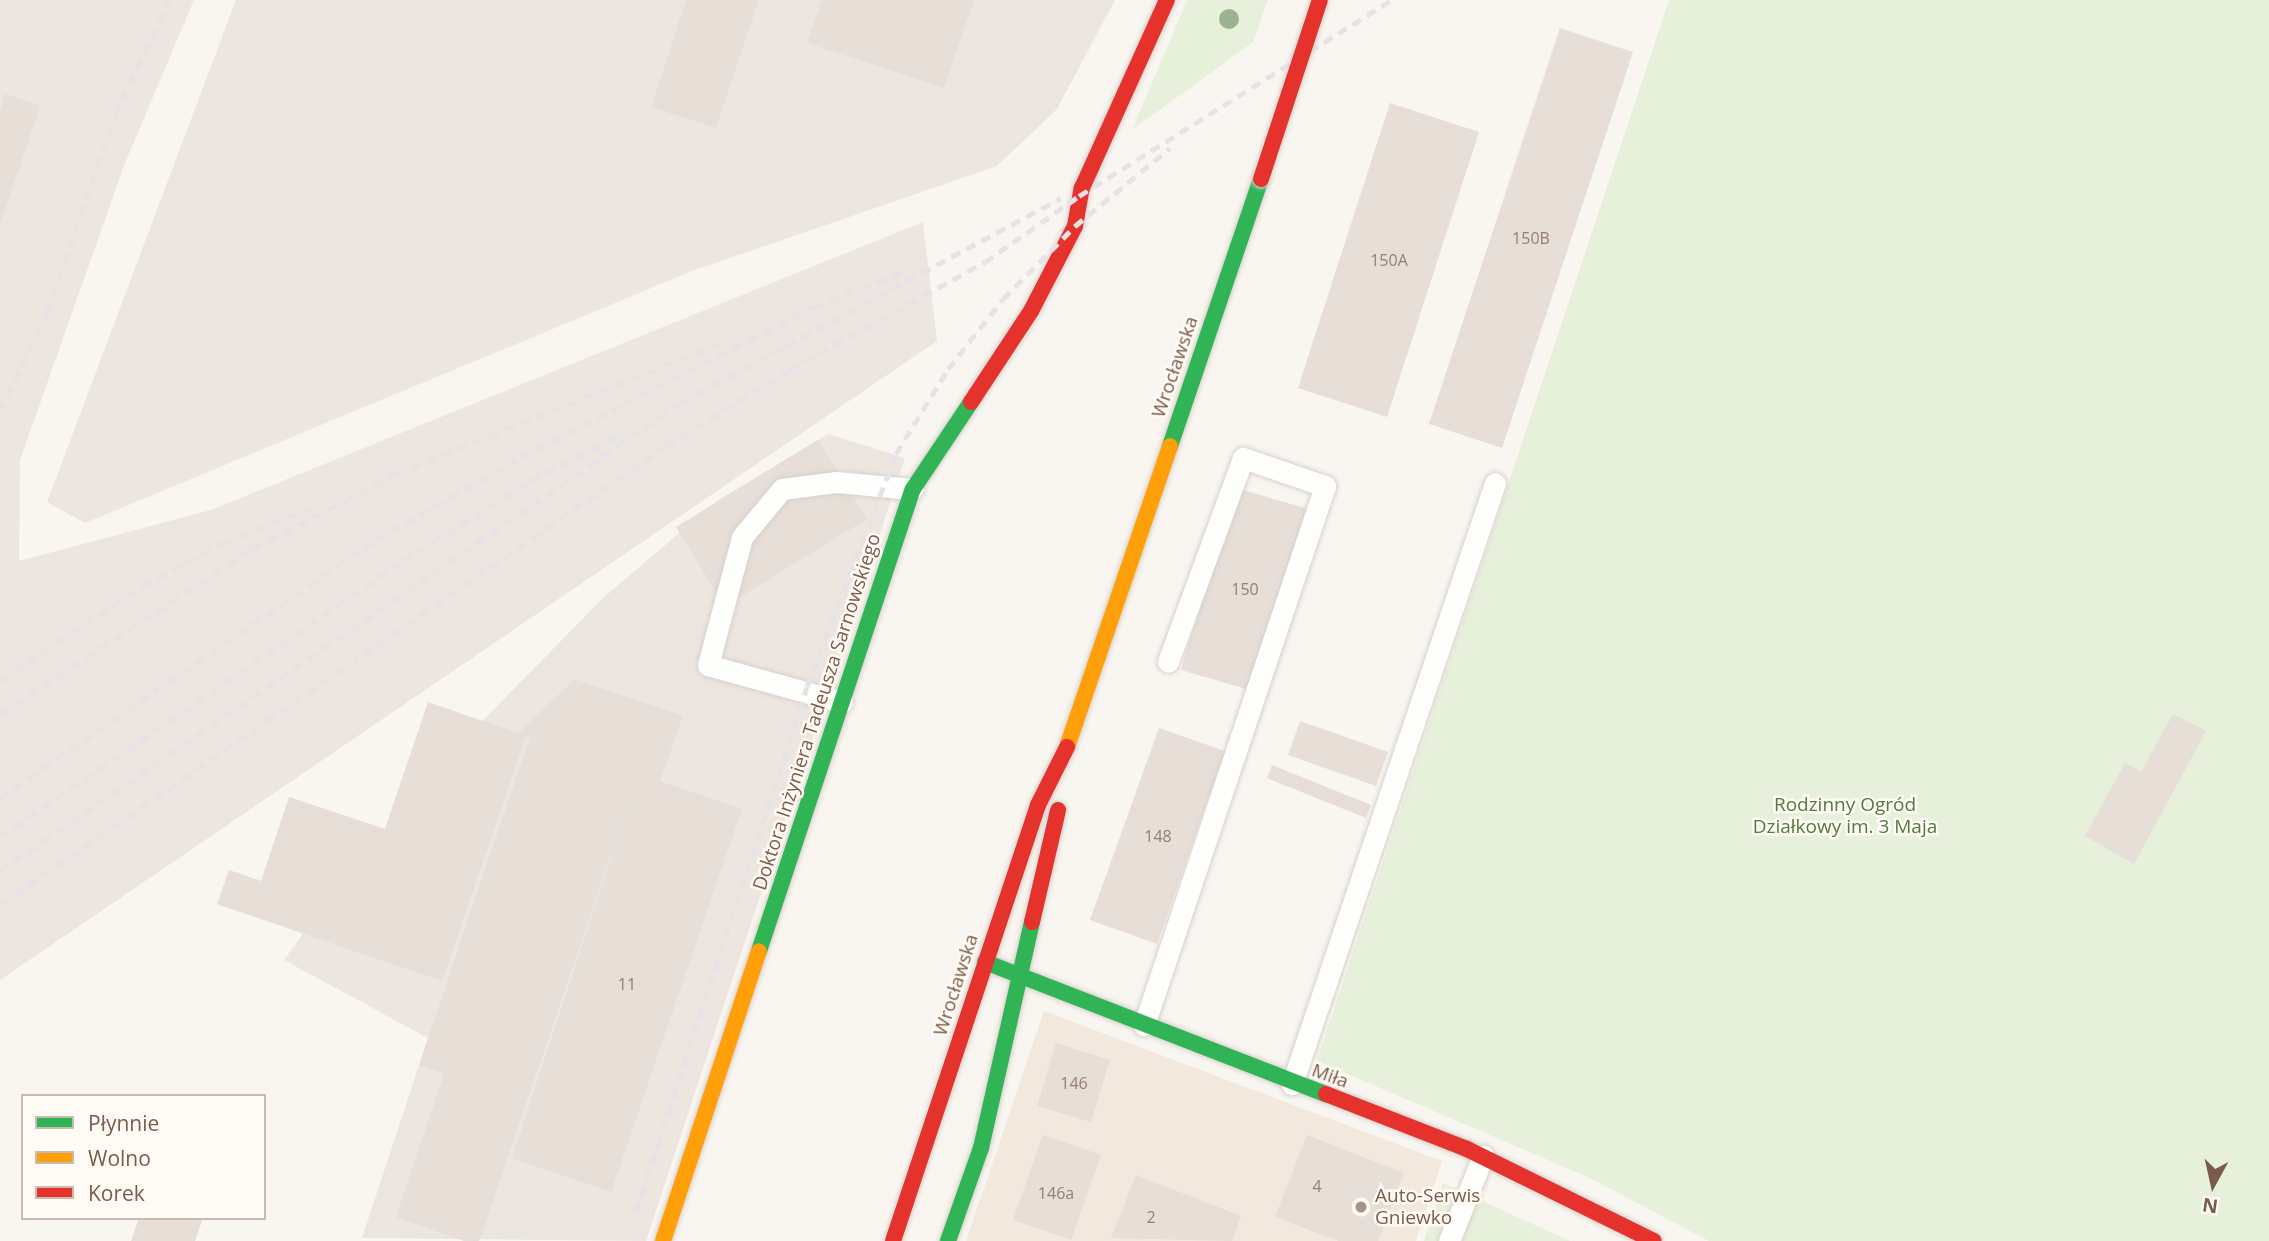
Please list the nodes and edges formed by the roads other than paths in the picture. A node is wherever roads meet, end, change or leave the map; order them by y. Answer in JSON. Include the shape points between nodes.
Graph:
{"nodes":[{"id":1,"x":1167,"y":0,"type":"edge"},
{"id":2,"x":1320,"y":0,"type":"edge"},
{"id":3,"x":1495,"y":483,"type":"dead end"},
{"id":4,"x":913,"y":489,"type":"junction"},
{"id":5,"x":1167,"y":662,"type":"dead end"},
{"id":6,"x":842,"y":702,"type":"junction"},
{"id":7,"x":1068,"y":746,"type":"junction"},
{"id":8,"x":985,"y":962,"type":"junction"},
{"id":9,"x":1023,"y":977,"type":"junction"},
{"id":10,"x":1144,"y":1025,"type":"junction"},
{"id":11,"x":1292,"y":1084,"type":"junction"},
{"id":12,"x":1483,"y":1156,"type":"junction"},
{"id":13,"x":663,"y":1241,"type":"edge"},
{"id":14,"x":892,"y":1241,"type":"edge"},
{"id":15,"x":948,"y":1241,"type":"edge"},
{"id":16,"x":1449,"y":1241,"type":"edge"},
{"id":17,"x":1654,"y":1241,"type":"edge"}],
"edges":[{"from":1,"to":4,"type":"street","name":"Doktora Inżyniera Tadeusza Sarnowskiego","via":[[1082,188],[1075,226],[1031,311]]},
{"from":2,"to":7,"type":"street","name":"Wrocławska","bridge":true},
{"from":3,"to":11,"type":"lane"},
{"from":4,"to":6,"type":"street","name":"Doktora Inżyniera Tadeusza Sarnowskiego"},
{"from":4,"to":6,"type":"lane","via":[[836,482],[782,489],[742,537],[708,666]]},
{"from":5,"to":10,"type":"lane","via":[[1243,458],[1325,486]]},
{"from":6,"to":13,"type":"street","name":"Doktora Inżyniera Tadeusza Sarnowskiego"},
{"from":7,"to":8,"type":"street","name":"Wrocławska","via":[[1038,805]]},
{"from":7,"to":9,"type":"street","name":"Wrocławska"},
{"from":8,"to":9,"type":"street","name":"Miła"},
{"from":8,"to":14,"type":"street","name":"Wrocławska"},
{"from":9,"to":10,"type":"street","name":"Miła"},
{"from":9,"to":15,"type":"street","name":"Wrocławska","via":[[981,1148]]},
{"from":10,"to":11,"type":"street","name":"Miła"},
{"from":11,"to":12,"type":"street","name":"Miła"},
{"from":12,"to":16,"type":"lane"},
{"from":12,"to":17,"type":"street","name":"Miła"}]}
